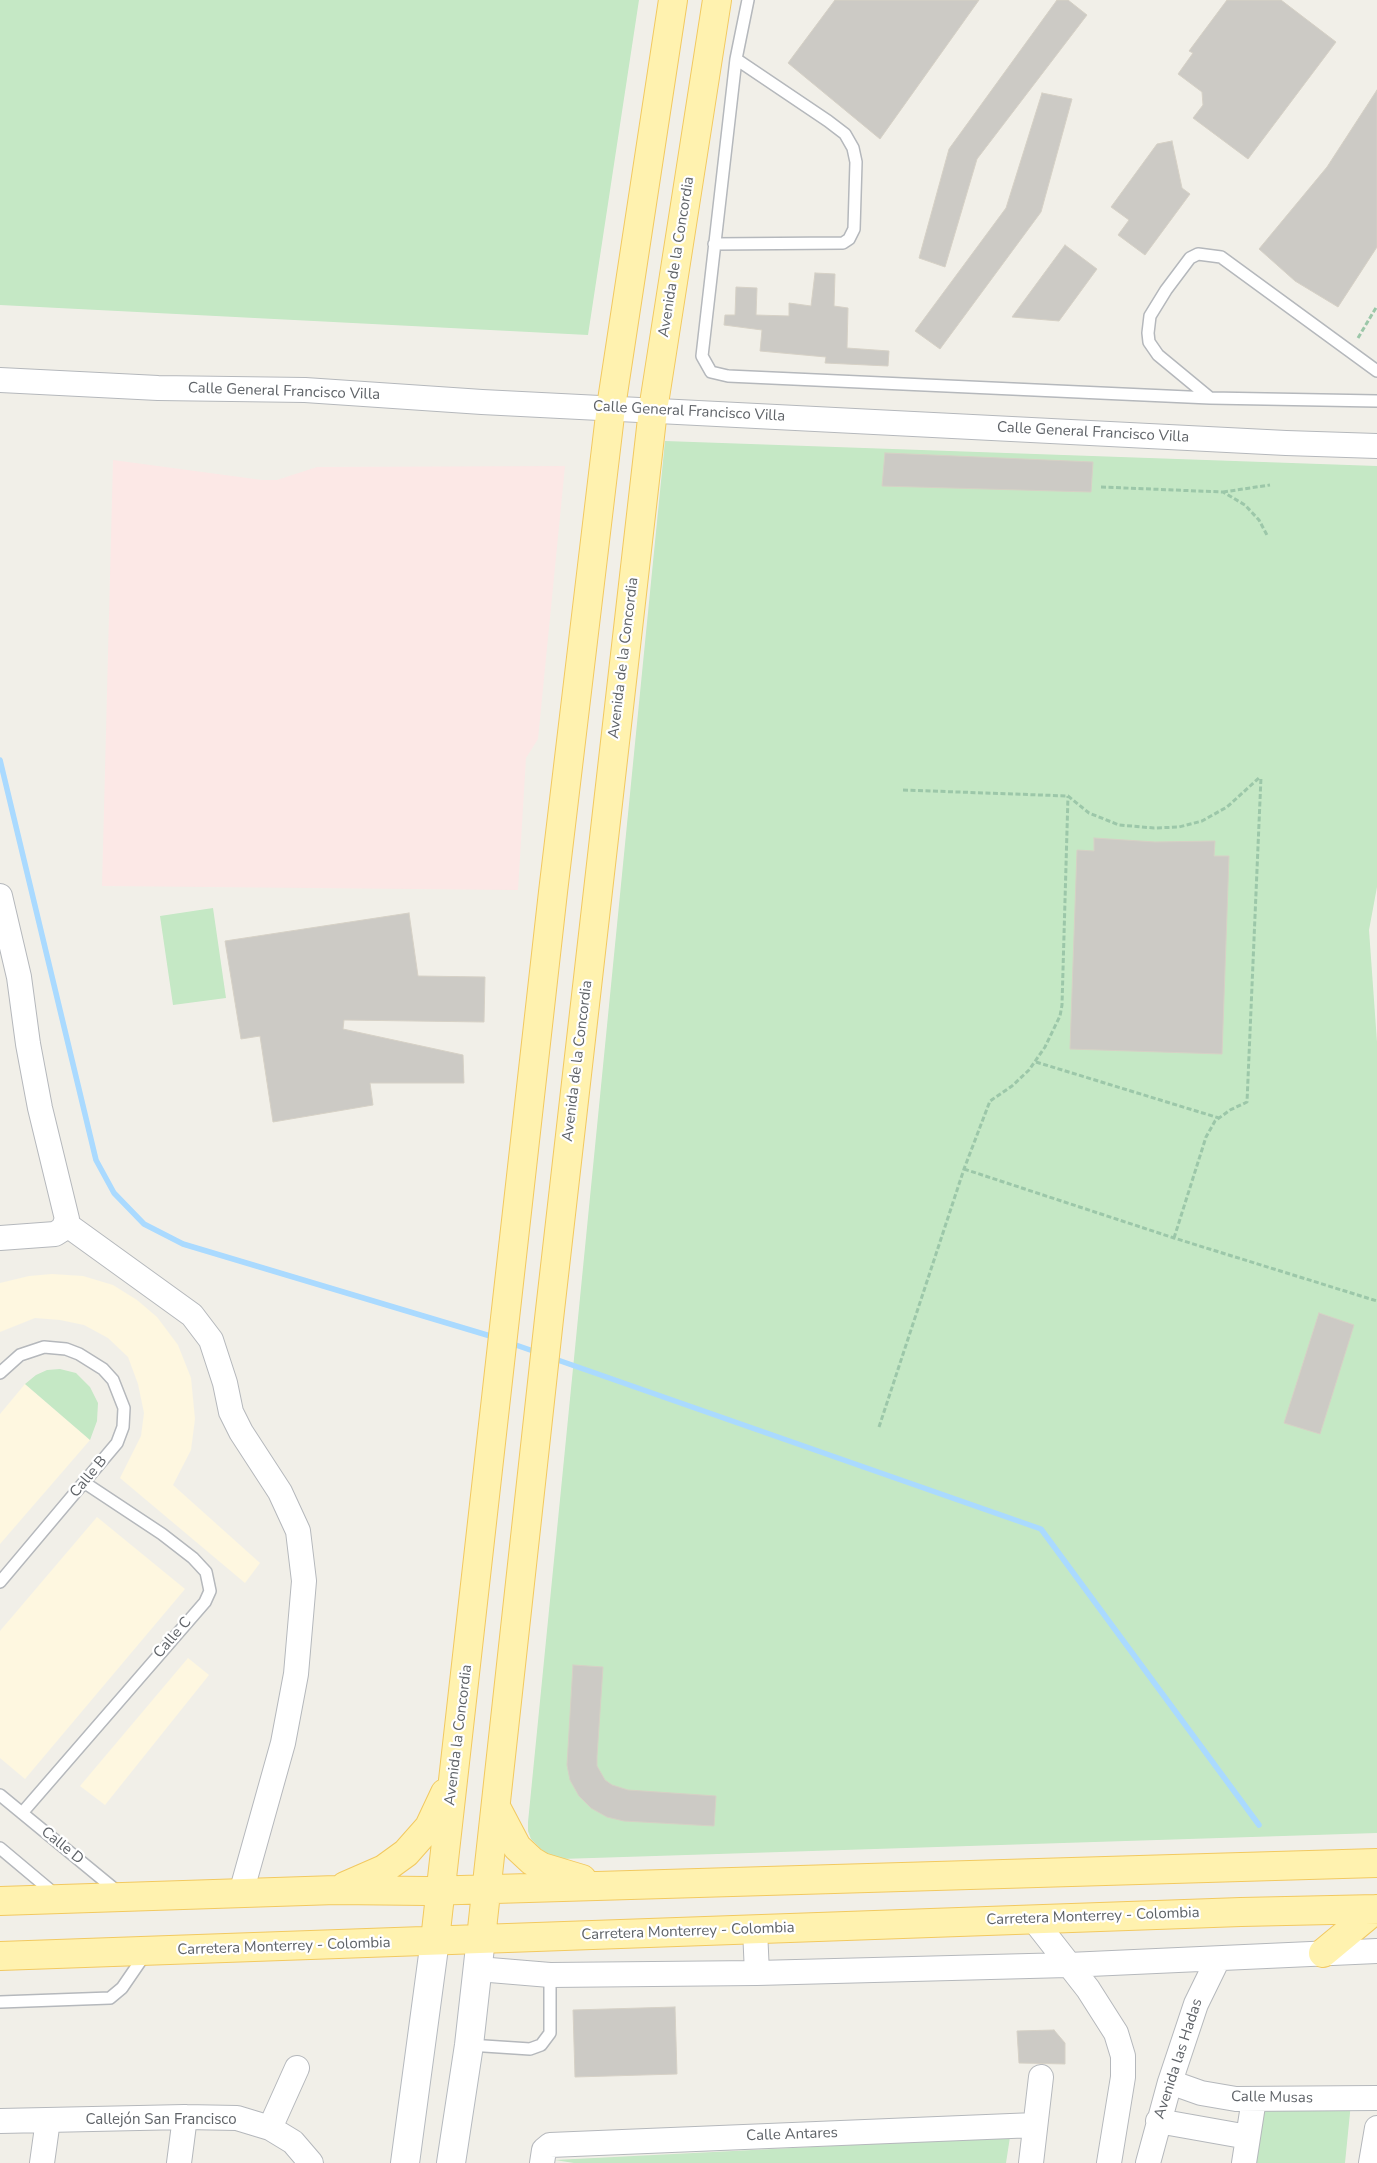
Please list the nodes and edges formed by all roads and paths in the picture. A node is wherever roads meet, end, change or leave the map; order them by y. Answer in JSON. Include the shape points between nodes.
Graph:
{"nodes":[{"id":1,"x":673,"y":0,"type":"edge"},
{"id":2,"x":717,"y":0,"type":"edge"},
{"id":3,"x":748,"y":0,"type":"edge"},
{"id":4,"x":736,"y":59,"type":"junction"},
{"id":5,"x":714,"y":244,"type":"junction"},
{"id":6,"x":1377,"y":306,"type":"edge"},
{"id":7,"x":1357,"y":338,"type":"dead end"},
{"id":8,"x":1377,"y":371,"type":"edge"},
{"id":9,"x":0,"y":380,"type":"edge"},
{"id":10,"x":1210,"y":398,"type":"junction"},
{"id":11,"x":1377,"y":401,"type":"edge"},
{"id":12,"x":611,"y":407,"type":"junction"},
{"id":13,"x":653,"y":410,"type":"junction"},
{"id":14,"x":1377,"y":446,"type":"edge"},
{"id":15,"x":1270,"y":485,"type":"dead end"},
{"id":16,"x":1102,"y":487,"type":"dead end"},
{"id":17,"x":1223,"y":492,"type":"junction"},
{"id":18,"x":1268,"y":537,"type":"dead end"},
{"id":19,"x":903,"y":790,"type":"dead end"},
{"id":20,"x":1068,"y":796,"type":"junction"},
{"id":21,"x":0,"y":896,"type":"edge"},
{"id":22,"x":1036,"y":1062,"type":"junction"},
{"id":23,"x":1219,"y":1118,"type":"junction"},
{"id":24,"x":964,"y":1169,"type":"junction"},
{"id":25,"x":66,"y":1224,"type":"junction"},
{"id":26,"x":0,"y":1238,"type":"edge"},
{"id":27,"x":1174,"y":1238,"type":"junction"},
{"id":28,"x":1377,"y":1301,"type":"edge"},
{"id":29,"x":0,"y":1373,"type":"edge"},
{"id":30,"x":879,"y":1426,"type":"dead end"},
{"id":31,"x":85,"y":1482,"type":"junction"},
{"id":32,"x":0,"y":1582,"type":"edge"},
{"id":33,"x":455,"y":1771,"type":"junction"},
{"id":34,"x":0,"y":1795,"type":"edge"},
{"id":35,"x":496,"y":1806,"type":"junction"},
{"id":36,"x":22,"y":1813,"type":"junction"},
{"id":37,"x":0,"y":1848,"type":"edge"},
{"id":38,"x":1377,"y":1863,"type":"edge"},
{"id":39,"x":600,"y":1885,"type":"junction"},
{"id":40,"x":487,"y":1889,"type":"junction"},
{"id":41,"x":336,"y":1890,"type":"junction"},
{"id":42,"x":441,"y":1890,"type":"junction"},
{"id":43,"x":240,"y":1893,"type":"junction"},
{"id":44,"x":124,"y":1896,"type":"junction"},
{"id":45,"x":61,"y":1899,"type":"junction"},
{"id":46,"x":0,"y":1901,"type":"edge"},
{"id":47,"x":1376,"y":1909,"type":"edge"},
{"id":48,"x":1034,"y":1920,"type":"junction"},
{"id":49,"x":755,"y":1930,"type":"junction"},
{"id":50,"x":481,"y":1938,"type":"junction"},
{"id":51,"x":435,"y":1940,"type":"junction"},
{"id":52,"x":147,"y":1951,"type":"junction"},
{"id":53,"x":1377,"y":1951,"type":"edge"},
{"id":54,"x":1323,"y":1953,"type":"junction"},
{"id":55,"x":0,"y":1956,"type":"edge"},
{"id":56,"x":1218,"y":1959,"type":"junction"},
{"id":57,"x":1068,"y":1965,"type":"junction"},
{"id":58,"x":478,"y":1969,"type":"junction"},
{"id":59,"x":757,"y":1973,"type":"junction"},
{"id":60,"x":550,"y":1975,"type":"junction"},
{"id":61,"x":0,"y":2002,"type":"edge"},
{"id":62,"x":469,"y":2045,"type":"junction"},
{"id":63,"x":297,"y":2068,"type":"dead end"},
{"id":64,"x":1041,"y":2077,"type":"dead end"},
{"id":65,"x":1170,"y":2082,"type":"junction"},
{"id":66,"x":1377,"y":2098,"type":"edge"},
{"id":67,"x":1254,"y":2099,"type":"junction"},
{"id":68,"x":185,"y":2117,"type":"junction"},
{"id":69,"x":48,"y":2120,"type":"junction"},
{"id":70,"x":0,"y":2121,"type":"edge"},
{"id":71,"x":1158,"y":2121,"type":"junction"},
{"id":72,"x":1035,"y":2126,"type":"junction"},
{"id":73,"x":270,"y":2128,"type":"junction"},
{"id":74,"x":1377,"y":2128,"type":"edge"},
{"id":75,"x":1248,"y":2137,"type":"junction"},
{"id":76,"x":546,"y":2154,"type":"edge"},
{"id":77,"x":311,"y":2161,"type":"edge"},
{"id":78,"x":42,"y":2163,"type":"edge"},
{"id":79,"x":178,"y":2163,"type":"edge"},
{"id":80,"x":405,"y":2163,"type":"edge"},
{"id":81,"x":451,"y":2163,"type":"edge"},
{"id":82,"x":1031,"y":2163,"type":"edge"},
{"id":83,"x":1109,"y":2163,"type":"edge"},
{"id":84,"x":1148,"y":2163,"type":"edge"},
{"id":85,"x":1244,"y":2163,"type":"edge"},
{"id":86,"x":1371,"y":2163,"type":"edge"}],
"edges":[{"from":1,"to":12,"type":"main road"},
{"from":2,"to":13,"type":"main road","name":"Avenida de la Concordia"},
{"from":3,"to":4,"type":"lane"},
{"from":4,"to":5,"type":"lane"},
{"from":4,"to":5,"type":"lane","via":[[845,134],[856,162],[854,229],[843,244]]},
{"from":5,"to":10,"type":"lane","via":[[702,356],[711,372],[719,375]]},
{"from":6,"to":7,"type":"path"},
{"from":8,"to":10,"type":"lane","via":[[1222,257],[1198,254],[1190,258],[1166,290],[1150,316],[1148,333],[1149,342],[1158,355]]},
{"from":9,"to":12,"type":"street","name":"Calle General Francisco Villa","via":[[158,388],[305,390]]},
{"from":10,"to":11,"type":"lane"},
{"from":12,"to":13,"type":"street","name":"Calle General Francisco Villa"},
{"from":12,"to":33,"type":"main road","name":"Avenida la Concordia"},
{"from":13,"to":14,"type":"street","name":"Calle General Francisco Villa"},
{"from":13,"to":35,"type":"main road","name":"Avenida de la Concordia"},
{"from":15,"to":17,"type":"path"},
{"from":16,"to":17,"type":"path"},
{"from":17,"to":18,"type":"path","via":[[1245,505]]},
{"from":19,"to":20,"type":"path"},
{"from":20,"to":22,"type":"path","via":[[1062,1005],[1054,1030]]},
{"from":20,"to":23,"type":"path","via":[[1089,813],[1119,825],[1179,827],[1202,821],[1227,806],[1261,777],[1247,1102]]},
{"from":21,"to":25,"type":"street","via":[[19,977],[40,1108]]},
{"from":22,"to":23,"type":"path"},
{"from":22,"to":24,"type":"path","via":[[1012,1086],[990,1101]]},
{"from":23,"to":27,"type":"path","via":[[1206,1137]]},
{"from":24,"to":27,"type":"path"},
{"from":24,"to":30,"type":"path"},
{"from":25,"to":26,"type":"street","via":[[54,1234]]},
{"from":25,"to":43,"type":"street","via":[[192,1315],[211,1340],[231,1412],[280,1492],[298,1532],[304,1581],[296,1674],[283,1743]]},
{"from":27,"to":28,"type":"path"},
{"from":29,"to":31,"type":"lane","name":"Calle B","via":[[20,1355],[44,1347],[79,1354],[93,1361],[113,1380],[124,1408],[123,1427],[117,1443]]},
{"from":31,"to":32,"type":"lane","name":"Calle B"},
{"from":31,"to":36,"type":"lane","name":"Calle C","via":[[193,1558],[206,1572],[210,1591],[205,1602]]},
{"from":33,"to":41,"type":"main road","via":[[429,1827],[406,1853],[384,1869]]},
{"from":33,"to":42,"type":"main road","name":"Avenida la Concordia"},
{"from":34,"to":36,"type":"lane","name":"Calle D"},
{"from":35,"to":39,"type":"main road","via":[[516,1847],[532,1861]]},
{"from":35,"to":40,"type":"main road"},
{"from":36,"to":44,"type":"lane","name":"Calle D"},
{"from":37,"to":45,"type":"lane"},
{"from":38,"to":39,"type":"main road"},
{"from":39,"to":40,"type":"main road"},
{"from":40,"to":42,"type":"main road"},
{"from":40,"to":50,"type":"main road"},
{"from":41,"to":42,"type":"main road"},
{"from":41,"to":43,"type":"main road"},
{"from":42,"to":51,"type":"main road","name":"Avenida la Concordia"},
{"from":43,"to":44,"type":"main road"},
{"from":44,"to":45,"type":"main road"},
{"from":45,"to":46,"type":"main road"},
{"from":47,"to":48,"type":"main road","name":"Carretera Monterrey - Colombia"},
{"from":47,"to":54,"type":"main road"},
{"from":48,"to":49,"type":"main road","name":"Carretera Monterrey - Colombia"},
{"from":48,"to":57,"type":"street"},
{"from":49,"to":50,"type":"main road","name":"Carretera Monterrey - Colombia"},
{"from":49,"to":59,"type":"street"},
{"from":50,"to":51,"type":"main road","name":"Carretera Monterrey - Colombia"},
{"from":50,"to":58,"type":"main road"},
{"from":51,"to":52,"type":"main road","name":"Carretera Monterrey - Colombia"},
{"from":51,"to":80,"type":"main road","name":"Avenida la Concordia"},
{"from":52,"to":55,"type":"main road","name":"Carretera Monterrey - Colombia"},
{"from":52,"to":61,"type":"lane","via":[[122,1988],[110,1998]]},
{"from":53,"to":54,"type":"street"},
{"from":54,"to":56,"type":"street"},
{"from":56,"to":57,"type":"street"},
{"from":56,"to":65,"type":"street","name":"Avenida las Hadas","via":[[1196,2004]]},
{"from":57,"to":59,"type":"street"},
{"from":57,"to":83,"type":"street","via":[[1104,2012],[1116,2033],[1122,2056],[1123,2077]]},
{"from":58,"to":60,"type":"street"},
{"from":58,"to":62,"type":"main road"},
{"from":59,"to":60,"type":"street"},
{"from":60,"to":62,"type":"lane","via":[[550,2033],[542,2046],[530,2049]]},
{"from":62,"to":81,"type":"main road"},
{"from":63,"to":73,"type":"street"},
{"from":64,"to":72,"type":"street"},
{"from":65,"to":67,"type":"street","name":"Calle Musas","via":[[1219,2097]]},
{"from":65,"to":71,"type":"street","name":"Avenida las Hadas"},
{"from":66,"to":67,"type":"street","name":"Calle Musas"},
{"from":67,"to":75,"type":"street"},
{"from":68,"to":69,"type":"street","name":"Callejón San Francisco"},
{"from":68,"to":73,"type":"street","name":"Callejón San Francisco","via":[[237,2118]]},
{"from":68,"to":79,"type":"street"},
{"from":69,"to":70,"type":"street","name":"Callejón San Francisco"},
{"from":69,"to":78,"type":"street"},
{"from":71,"to":75,"type":"street"},
{"from":71,"to":84,"type":"street","name":"Avenida las Hadas"},
{"from":72,"to":76,"type":"street","name":"Calle Antares"},
{"from":72,"to":82,"type":"street"},
{"from":73,"to":77,"type":"street","name":"Callejón San Francisco","via":[[293,2142]]},
{"from":74,"to":86,"type":"street"},
{"from":75,"to":85,"type":"street"}]}
